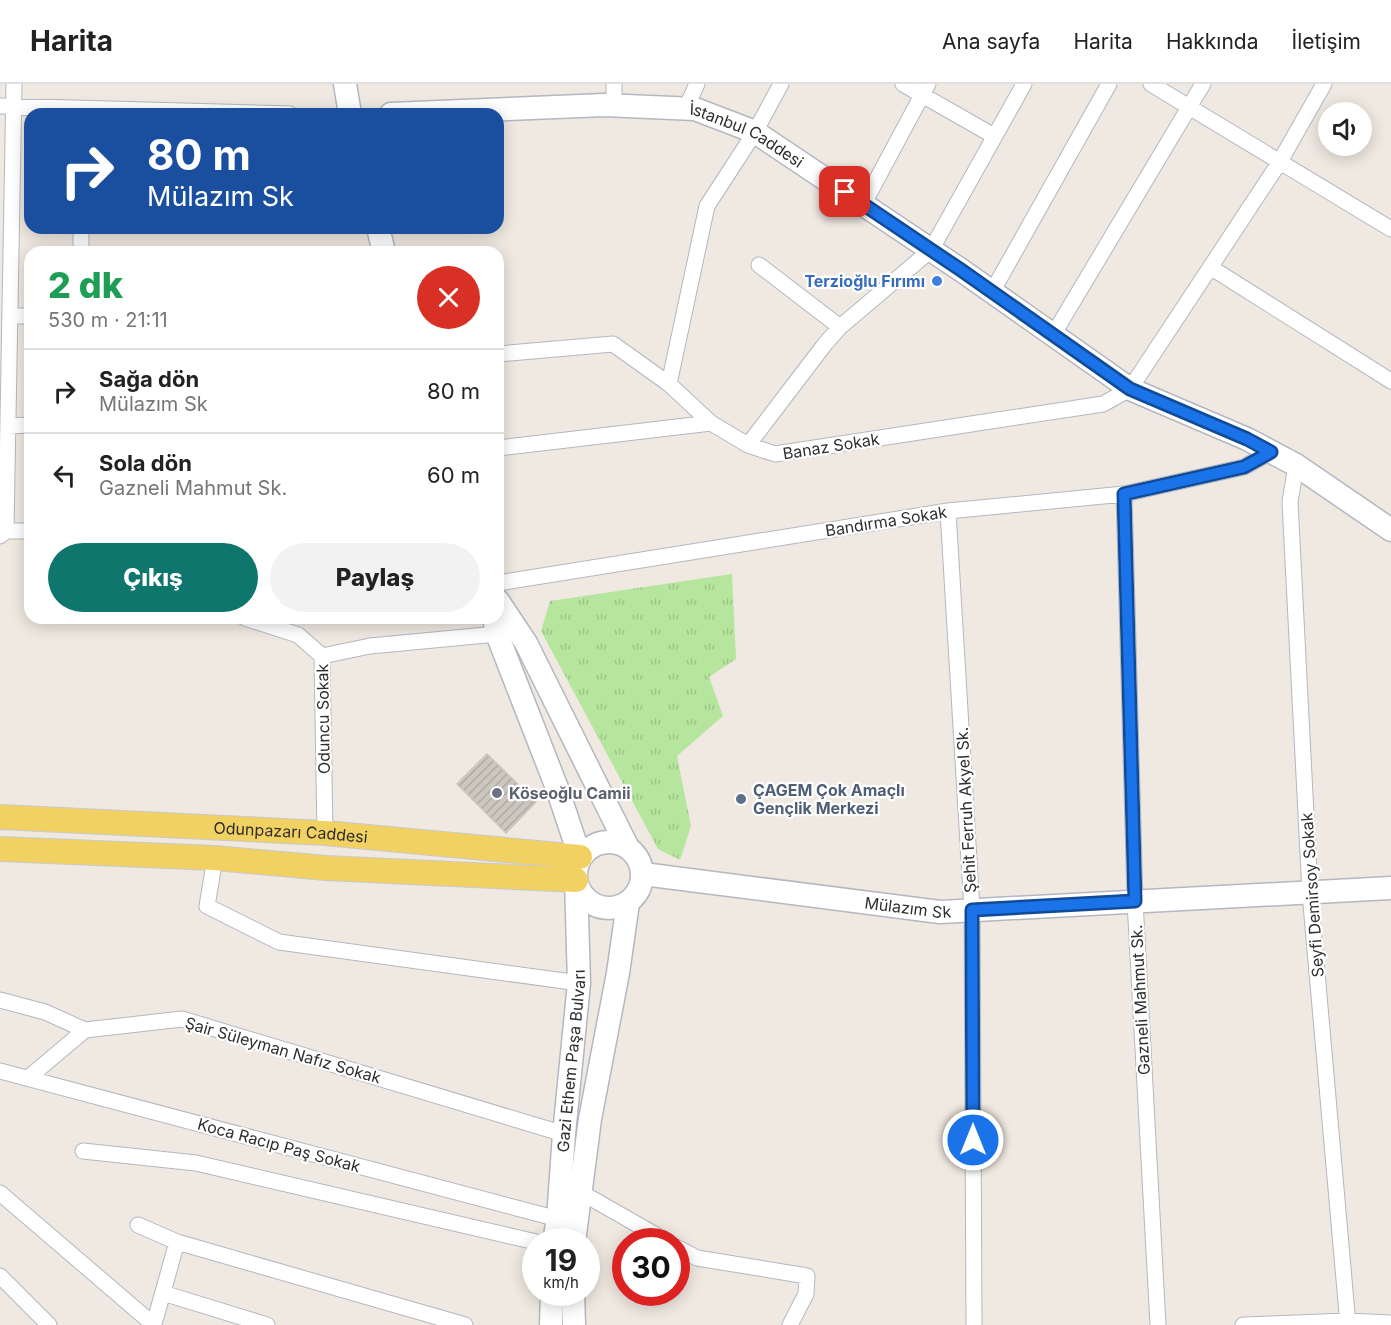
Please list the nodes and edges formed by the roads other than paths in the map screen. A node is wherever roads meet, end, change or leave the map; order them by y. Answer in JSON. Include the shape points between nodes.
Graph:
{"nodes":[{"id":1,"x":14,"y":84,"type":"edge"},
{"id":2,"x":345,"y":84,"type":"edge"},
{"id":3,"x":697,"y":84,"type":"edge"},
{"id":4,"x":781,"y":84,"type":"edge"},
{"id":5,"x":903,"y":84,"type":"edge"},
{"id":6,"x":1024,"y":84,"type":"edge"},
{"id":7,"x":1109,"y":84,"type":"edge"},
{"id":8,"x":1151,"y":84,"type":"edge"},
{"id":9,"x":1203,"y":84,"type":"edge"},
{"id":10,"x":1324,"y":84,"type":"edge"},
{"id":11,"x":925,"y":89,"type":"edge"},
{"id":12,"x":614,"y":94,"type":"edge"},
{"id":13,"x":7,"y":106,"type":"edge"},
{"id":14,"x":78,"y":108,"type":"edge"},
{"id":15,"x":349,"y":108,"type":"edge"},
{"id":16,"x":458,"y":108,"type":"edge"},
{"id":17,"x":686,"y":108,"type":"junction"},
{"id":18,"x":1189,"y":108,"type":"junction"},
{"id":19,"x":755,"y":132,"type":"junction"},
{"id":20,"x":994,"y":136,"type":"junction"},
{"id":21,"x":1279,"y":163,"type":"junction"},
{"id":22,"x":6,"y":183,"type":"edge"},
{"id":23,"x":863,"y":204,"type":"junction"},
{"id":24,"x":1391,"y":229,"type":"edge"},
{"id":25,"x":931,"y":250,"type":"junction"},
{"id":26,"x":759,"y":265,"type":"dead end"},
{"id":27,"x":1210,"y":267,"type":"junction"},
{"id":28,"x":992,"y":292,"type":"junction"},
{"id":29,"x":10,"y":316,"type":"junction"},
{"id":30,"x":24,"y":316,"type":"edge"},
{"id":31,"x":840,"y":327,"type":"junction"},
{"id":32,"x":1053,"y":335,"type":"junction"},
{"id":33,"x":504,"y":353,"type":"edge"},
{"id":34,"x":4,"y":375,"type":"edge"},
{"id":35,"x":1391,"y":381,"type":"edge"},
{"id":36,"x":669,"y":384,"type":"junction"},
{"id":37,"x":1130,"y":389,"type":"junction"},
{"id":38,"x":711,"y":423,"type":"junction"},
{"id":39,"x":24,"y":425,"type":"edge"},
{"id":40,"x":8,"y":426,"type":"junction"},
{"id":41,"x":748,"y":445,"type":"junction"},
{"id":42,"x":504,"y":447,"type":"edge"},
{"id":43,"x":1271,"y":452,"type":"junction"},
{"id":44,"x":1296,"y":465,"type":"junction"},
{"id":45,"x":1124,"y":494,"type":"junction"},
{"id":46,"x":948,"y":511,"type":"junction"},
{"id":47,"x":1391,"y":530,"type":"edge"},
{"id":48,"x":24,"y":532,"type":"edge"},
{"id":49,"x":3,"y":534,"type":"edge"},
{"id":50,"x":504,"y":582,"type":"edge"},
{"id":51,"x":504,"y":611,"type":"edge"},
{"id":52,"x":265,"y":624,"type":"edge"},
{"id":53,"x":496,"y":626,"type":"edge"},
{"id":54,"x":322,"y":656,"type":"junction"},
{"id":55,"x":0,"y":817,"type":"edge"},
{"id":56,"x":325,"y":833,"type":"junction"},
{"id":57,"x":627,"y":846,"type":"junction"},
{"id":58,"x":0,"y":849,"type":"edge"},
{"id":59,"x":215,"y":858,"type":"junction"},
{"id":60,"x":578,"y":869,"type":"junction"},
{"id":61,"x":643,"y":874,"type":"junction"},
{"id":62,"x":1391,"y":888,"type":"edge"},
{"id":63,"x":1310,"y":893,"type":"junction"},
{"id":64,"x":1135,"y":901,"type":"junction"},
{"id":65,"x":628,"y":903,"type":"junction"},
{"id":66,"x":972,"y":910,"type":"junction"},
{"id":67,"x":579,"y":983,"type":"junction"},
{"id":68,"x":0,"y":1000,"type":"edge"},
{"id":69,"x":84,"y":1030,"type":"junction"},
{"id":70,"x":0,"y":1071,"type":"edge"},
{"id":71,"x":28,"y":1078,"type":"junction"},
{"id":72,"x":564,"y":1134,"type":"junction"},
{"id":73,"x":83,"y":1151,"type":"dead end"},
{"id":74,"x":0,"y":1193,"type":"edge"},
{"id":75,"x":582,"y":1193,"type":"junction"},
{"id":76,"x":558,"y":1219,"type":"junction"},
{"id":77,"x":138,"y":1225,"type":"dead end"},
{"id":78,"x":556,"y":1228,"type":"edge"},
{"id":79,"x":576,"y":1228,"type":"edge"},
{"id":80,"x":643,"y":1228,"type":"edge"},
{"id":81,"x":522,"y":1239,"type":"edge"},
{"id":82,"x":177,"y":1242,"type":"junction"},
{"id":83,"x":690,"y":1254,"type":"edge"},
{"id":84,"x":0,"y":1276,"type":"edge"},
{"id":85,"x":163,"y":1293,"type":"junction"},
{"id":86,"x":552,"y":1306,"type":"edge"},
{"id":87,"x":573,"y":1306,"type":"edge"},
{"id":88,"x":1347,"y":1323,"type":"edge"},
{"id":89,"x":1391,"y":1323,"type":"edge"},
{"id":90,"x":49,"y":1325,"type":"edge"},
{"id":91,"x":154,"y":1325,"type":"edge"},
{"id":92,"x":267,"y":1325,"type":"edge"},
{"id":93,"x":465,"y":1325,"type":"edge"},
{"id":94,"x":551,"y":1325,"type":"edge"},
{"id":95,"x":574,"y":1325,"type":"edge"},
{"id":96,"x":790,"y":1325,"type":"edge"},
{"id":97,"x":974,"y":1325,"type":"edge"},
{"id":98,"x":988,"y":1325,"type":"edge"},
{"id":99,"x":1158,"y":1325,"type":"edge"},
{"id":100,"x":1243,"y":1325,"type":"edge"}],
"edges":[{"from":1,"to":13,"type":"street"},
{"from":2,"to":15,"type":"main road"},
{"from":3,"to":17,"type":"street"},
{"from":4,"to":19,"type":"street"},
{"from":5,"to":11,"type":"street"},
{"from":6,"to":20,"type":"street"},
{"from":7,"to":28,"type":"street"},
{"from":8,"to":18,"type":"street"},
{"from":9,"to":18,"type":"street"},
{"from":10,"to":21,"type":"street"},
{"from":11,"to":20,"type":"street"},
{"from":11,"to":23,"type":"street"},
{"from":12,"to":16,"type":"main road","name":"İstanbul Caddesi"},
{"from":12,"to":17,"type":"main road","name":"İstanbul Caddesi"},
{"from":13,"to":14,"type":"street"},
{"from":13,"to":22,"type":"street"},
{"from":17,"to":19,"type":"main road","name":"İstanbul Caddesi"},
{"from":18,"to":21,"type":"street"},
{"from":18,"to":32,"type":"street"},
{"from":19,"to":23,"type":"main road","name":"İstanbul Caddesi"},
{"from":19,"to":36,"type":"street","via":[[707,206]]},
{"from":20,"to":25,"type":"street"},
{"from":21,"to":24,"type":"street"},
{"from":21,"to":27,"type":"street"},
{"from":22,"to":29,"type":"street"},
{"from":23,"to":25,"type":"main road","name":"İstanbul Caddesi"},
{"from":25,"to":28,"type":"main road","name":"İstanbul Caddesi"},
{"from":25,"to":31,"type":"street"},
{"from":26,"to":31,"type":"street"},
{"from":27,"to":35,"type":"street"},
{"from":27,"to":37,"type":"street"},
{"from":28,"to":32,"type":"main road","name":"İstanbul Caddesi"},
{"from":29,"to":30,"type":"street"},
{"from":29,"to":34,"type":"street"},
{"from":31,"to":41,"type":"street"},
{"from":32,"to":37,"type":"main road","name":"İstanbul Caddesi"},
{"from":33,"to":36,"type":"street","name":"Banaz Sokak","via":[[613,344]]},
{"from":34,"to":40,"type":"street"},
{"from":36,"to":38,"type":"street","name":"Banaz Sokak"},
{"from":37,"to":41,"type":"street","name":"Banaz Sokak","via":[[1103,404],[775,454]]},
{"from":37,"to":43,"type":"main road","name":"İstanbul Caddesi"},
{"from":38,"to":41,"type":"street","name":"Banaz Sokak"},
{"from":38,"to":42,"type":"street"},
{"from":39,"to":40,"type":"street"},
{"from":40,"to":49,"type":"street"},
{"from":43,"to":44,"type":"main road","name":"İstanbul Caddesi"},
{"from":43,"to":45,"type":"street","name":"Bandırma Sokak","via":[[1244,467]]},
{"from":44,"to":47,"type":"main road","name":"İstanbul Caddesi"},
{"from":44,"to":63,"type":"street","name":"Seyfi Demirsoy Sokak","via":[[1290,502]]},
{"from":45,"to":46,"type":"street","name":"Bandırma Sokak"},
{"from":45,"to":64,"type":"street","name":"Gazneli Mahmut Sk."},
{"from":46,"to":50,"type":"street","name":"Bandırma Sokak"},
{"from":46,"to":66,"type":"street","name":"Şehit Ferruh Akyel Sk."},
{"from":48,"to":49,"type":"street"},
{"from":51,"to":57,"type":"main road","via":[[526,643]]},
{"from":52,"to":54,"type":"street","name":"Oduncu Sokak","via":[[298,634]]},
{"from":53,"to":54,"type":"street"},
{"from":53,"to":60,"type":"main road","name":"Gazi Ethem Paşa Bulvarı","via":[[557,788]]},
{"from":54,"to":56,"type":"street","name":"Oduncu Sokak"},
{"from":55,"to":56,"type":"main road","name":"Odunpazarı Caddesi"},
{"from":56,"to":60,"type":"main road","name":"Odunpazarı Caddesi"},
{"from":57,"to":60,"type":"main road","via":[[606,841],[596,844],[587,849]]},
{"from":57,"to":61,"type":"main road","via":[[641,863]]},
{"from":58,"to":59,"type":"main road","name":"Odunpazarı Caddesi"},
{"from":59,"to":60,"type":"main road","name":"Odunpazarı Caddesi","via":[[326,868]]},
{"from":59,"to":67,"type":"street","via":[[207,906],[279,942]]},
{"from":60,"to":65,"type":"main road","via":[[579,891],[596,906],[618,907]]},
{"from":60,"to":67,"type":"main road","name":"Gazi Ethem Paşa Bulvarı"},
{"from":61,"to":65,"type":"main road","via":[[636,895]]},
{"from":61,"to":66,"type":"main road","name":"Mülazım Sk","via":[[940,912]]},
{"from":62,"to":63,"type":"main road","name":"Mülazım Sk"},
{"from":63,"to":64,"type":"main road","name":"Mülazım Sk"},
{"from":63,"to":88,"type":"street","name":"Seyfi Demirsoy Sokak"},
{"from":64,"to":66,"type":"main road","name":"Mülazım Sk"},
{"from":64,"to":99,"type":"street","name":"Gazneli Mahmut Sk."},
{"from":65,"to":75,"type":"main road","name":"Gazi Ethem Paşa Bulvarı","via":[[590,1119]]},
{"from":66,"to":97,"type":"street","name":"Şehit Ferruh Akyel Sk."},
{"from":67,"to":72,"type":"main road","name":"Gazi Ethem Paşa Bulvarı"},
{"from":68,"to":69,"type":"street","via":[[45,1012]]},
{"from":69,"to":71,"type":"street"},
{"from":69,"to":72,"type":"street","name":"Şair Süleyman Nafız Sokak","via":[[182,1019]]},
{"from":70,"to":71,"type":"street","name":"Koca Racıp Paş Sokak"},
{"from":71,"to":76,"type":"street","name":"Koca Racıp Paş Sokak"},
{"from":72,"to":76,"type":"main road","name":"Gazi Ethem Paşa Bulvarı"},
{"from":73,"to":81,"type":"street","via":[[196,1163]]},
{"from":74,"to":91,"type":"street"},
{"from":75,"to":79,"type":"main road","name":"Gazi Ethem Paşa Bulvarı"},
{"from":75,"to":80,"type":"street"},
{"from":76,"to":78,"type":"main road","name":"Gazi Ethem Paşa Bulvarı"},
{"from":77,"to":82,"type":"street"},
{"from":82,"to":85,"type":"street"},
{"from":82,"to":93,"type":"street"},
{"from":83,"to":96,"type":"street","via":[[807,1276],[806,1294]]},
{"from":84,"to":90,"type":"street"},
{"from":85,"to":91,"type":"street"},
{"from":85,"to":92,"type":"street"},
{"from":86,"to":94,"type":"main road"},
{"from":87,"to":95,"type":"main road"},
{"from":88,"to":89,"type":"street"},
{"from":88,"to":100,"type":"street"},
{"from":97,"to":98,"type":"street"}]}
